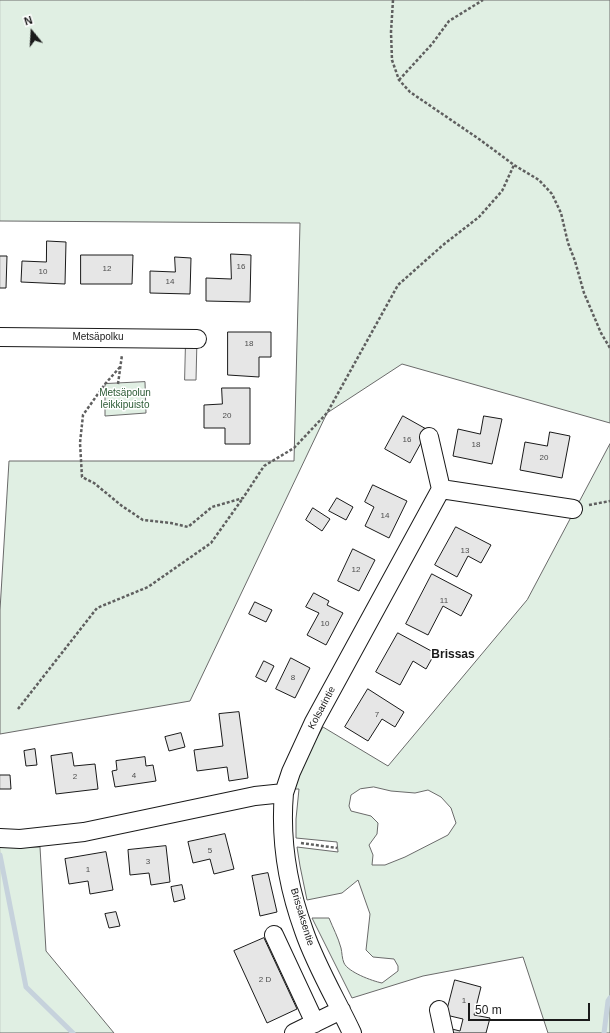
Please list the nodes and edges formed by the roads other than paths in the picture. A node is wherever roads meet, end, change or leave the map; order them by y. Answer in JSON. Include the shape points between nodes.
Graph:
{"nodes":[{"id":1,"x":0,"y":337,"type":"edge"},
{"id":2,"x":197,"y":339,"type":"dead end"},
{"id":3,"x":429,"y":437,"type":"dead end"},
{"id":4,"x":440,"y":489,"type":"junction"},
{"id":5,"x":572,"y":509,"type":"road end"},
{"id":6,"x":284,"y":793,"type":"junction"},
{"id":7,"x":0,"y":838,"type":"edge"},
{"id":8,"x":274,"y":935,"type":"dead end"},
{"id":9,"x":341,"y":1010,"type":"junction"},
{"id":10,"x":439,"y":1010,"type":"dead end"},
{"id":11,"x":315,"y":1023,"type":"junction"},
{"id":12,"x":294,"y":1033,"type":"edge"},
{"id":13,"x":352,"y":1033,"type":"edge"},
{"id":14,"x":444,"y":1033,"type":"edge"}],
"edges":[{"from":1,"to":2,"type":"street","name":"Metsäpolku"},
{"from":3,"to":4,"type":"street"},
{"from":4,"to":5,"type":"street"},
{"from":4,"to":6,"type":"street","name":"Kolsarintie","via":[[314,722],[290,772]]},
{"from":6,"to":7,"type":"street","via":[[255,796],[84,832],[20,839]]},
{"from":6,"to":9,"type":"street","name":"Brissaksentie","via":[[282,828],[296,905],[313,953]]},
{"from":8,"to":11,"type":"street"},
{"from":9,"to":11,"type":"street"},
{"from":9,"to":13,"type":"street","name":"Brissaksentie"},
{"from":10,"to":14,"type":"street"},
{"from":11,"to":12,"type":"street"}]}
